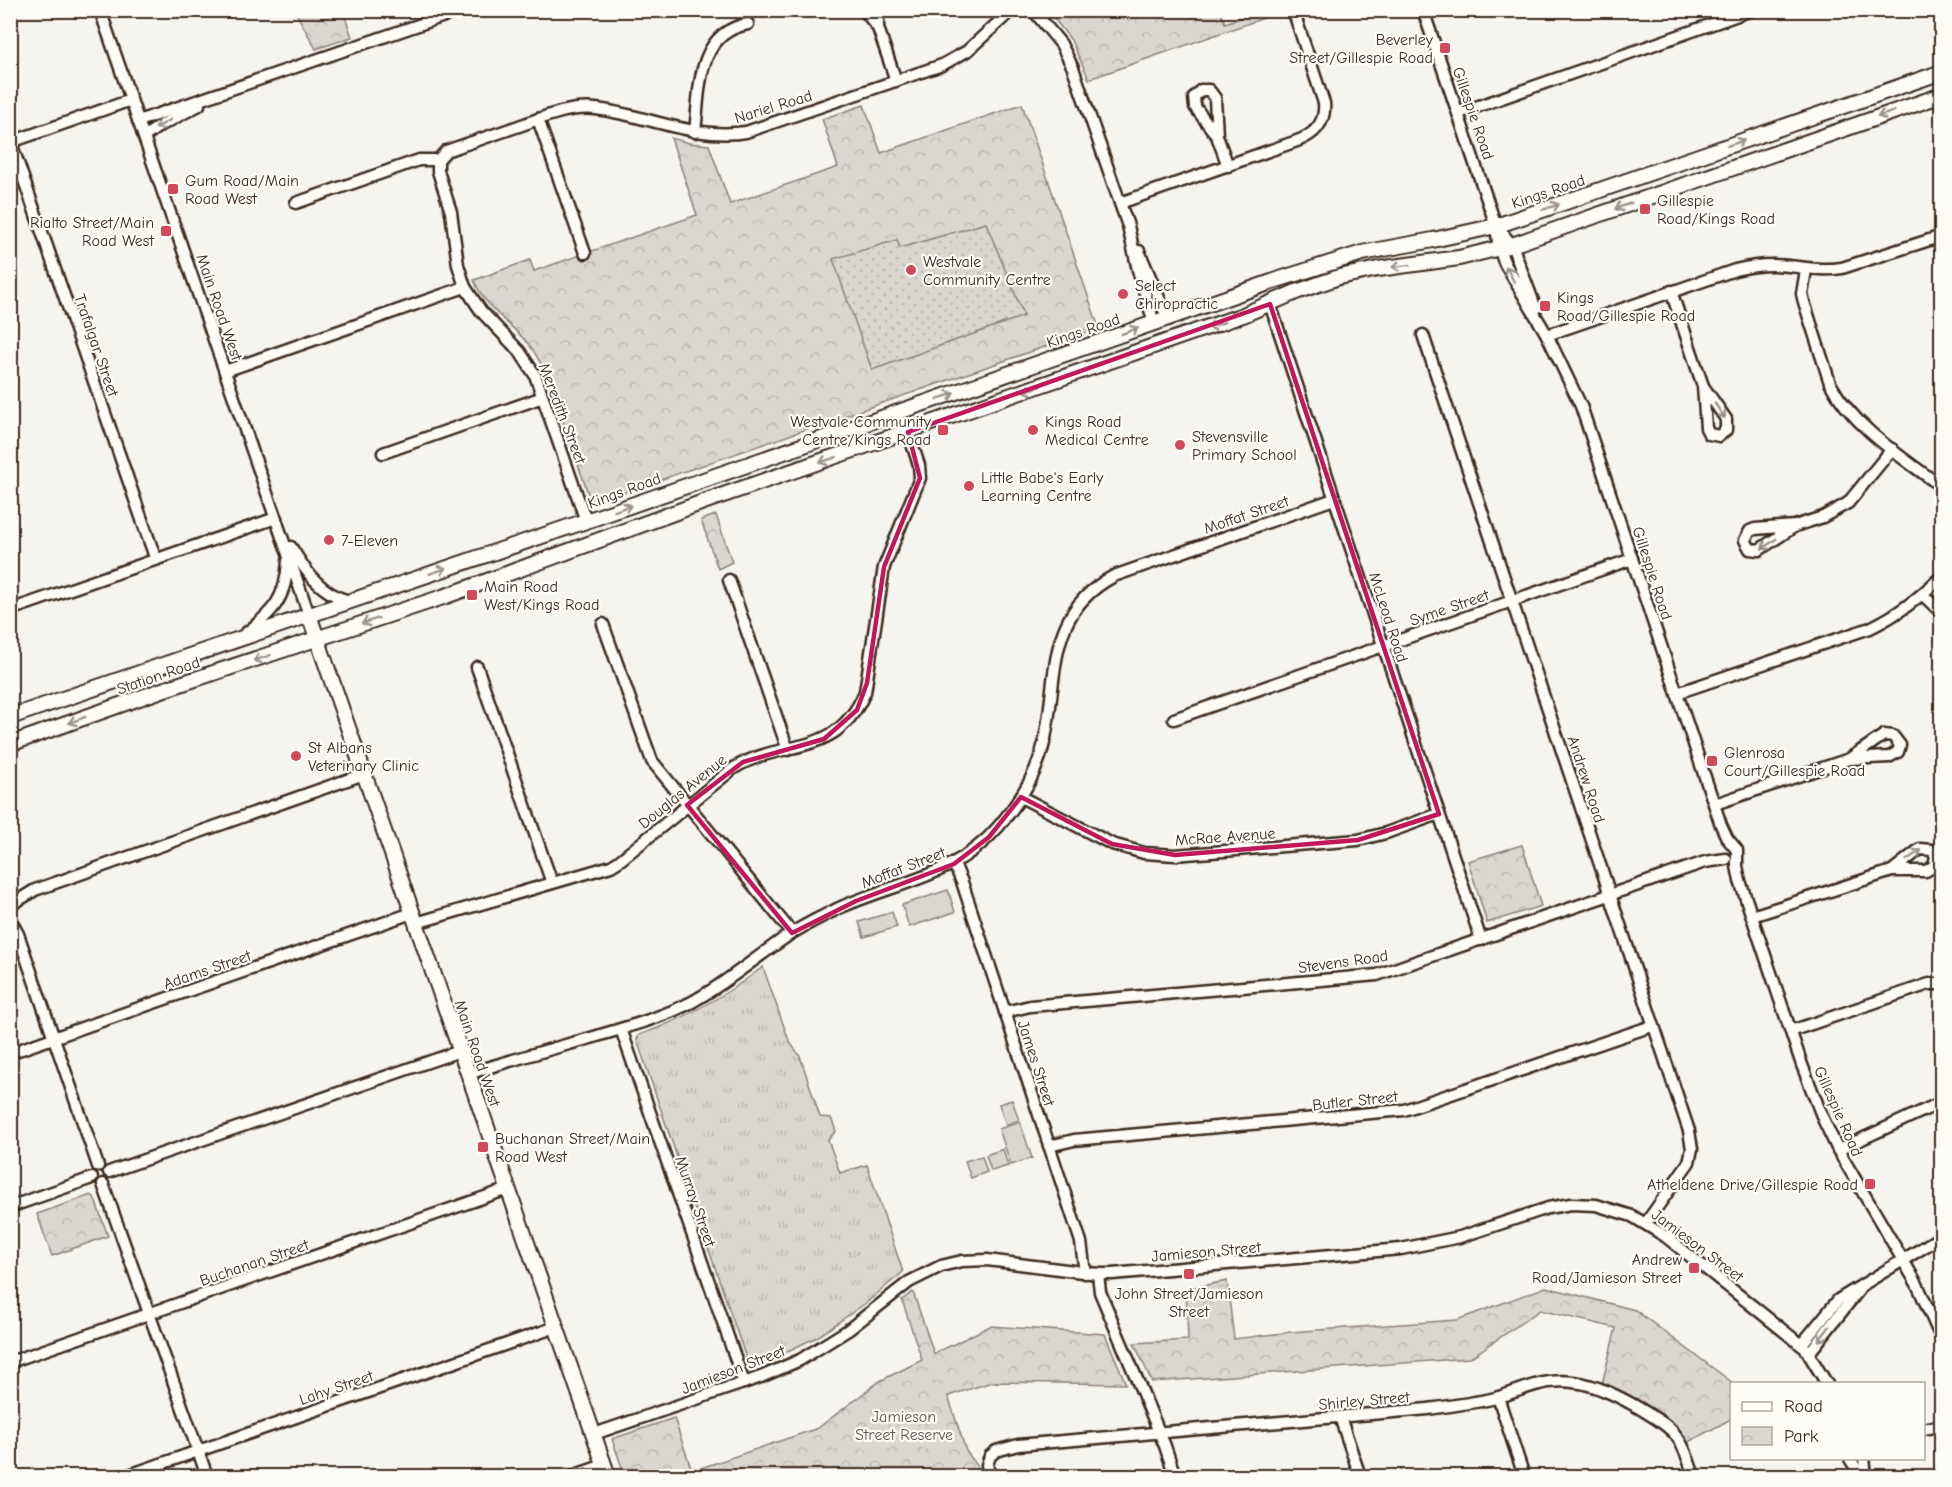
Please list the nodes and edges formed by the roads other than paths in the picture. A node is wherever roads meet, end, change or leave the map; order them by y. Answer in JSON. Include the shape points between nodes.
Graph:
{"nodes":[{"id":1,"x":100,"y":10,"type":"edge"},
{"id":2,"x":864,"y":10,"type":"edge"},
{"id":3,"x":878,"y":10,"type":"edge"},
{"id":4,"x":1012,"y":10,"type":"edge"},
{"id":5,"x":1033,"y":10,"type":"edge"},
{"id":6,"x":1293,"y":10,"type":"edge"},
{"id":7,"x":1423,"y":10,"type":"edge"},
{"id":8,"x":455,"y":12,"type":"edge"},
{"id":9,"x":1745,"y":12,"type":"edge"},
{"id":10,"x":748,"y":24,"type":"dead end"},
{"id":11,"x":878,"y":28,"type":"junction"},
{"id":12,"x":1941,"y":72,"type":"edge"},
{"id":13,"x":896,"y":81,"type":"junction"},
{"id":14,"x":221,"y":94,"type":"junction"},
{"id":15,"x":1941,"y":95,"type":"edge"},
{"id":16,"x":131,"y":100,"type":"junction"},
{"id":17,"x":1459,"y":113,"type":"junction"},
{"id":18,"x":538,"y":119,"type":"junction"},
{"id":19,"x":138,"y":121,"type":"junction"},
{"id":20,"x":695,"y":132,"type":"junction"},
{"id":21,"x":1217,"y":135,"type":"dead end"},
{"id":22,"x":144,"y":137,"type":"junction"},
{"id":23,"x":11,"y":141,"type":"edge"},
{"id":24,"x":438,"y":160,"type":"junction"},
{"id":25,"x":1228,"y":166,"type":"junction"},
{"id":26,"x":296,"y":203,"type":"dead end"},
{"id":27,"x":1120,"y":203,"type":"junction"},
{"id":28,"x":1496,"y":225,"type":"junction"},
{"id":29,"x":1941,"y":236,"type":"edge"},
{"id":30,"x":1506,"y":247,"type":"junction"},
{"id":31,"x":585,"y":253,"type":"dead end"},
{"id":32,"x":1806,"y":270,"type":"junction"},
{"id":33,"x":465,"y":288,"type":"junction"},
{"id":34,"x":1671,"y":291,"type":"junction"},
{"id":35,"x":1270,"y":304,"type":"junction"},
{"id":36,"x":1161,"y":320,"type":"junction"},
{"id":37,"x":1424,"y":335,"type":"dead end"},
{"id":38,"x":1546,"y":335,"type":"junction"},
{"id":39,"x":1170,"y":340,"type":"junction"},
{"id":40,"x":225,"y":371,"type":"junction"},
{"id":41,"x":1703,"y":386,"type":"dead end"},
{"id":42,"x":543,"y":397,"type":"junction"},
{"id":43,"x":900,"y":412,"type":"junction"},
{"id":44,"x":908,"y":432,"type":"junction"},
{"id":45,"x":1892,"y":449,"type":"junction"},
{"id":46,"x":383,"y":453,"type":"dead end"},
{"id":47,"x":1941,"y":487,"type":"edge"},
{"id":48,"x":1334,"y":499,"type":"junction"},
{"id":49,"x":276,"y":518,"type":"junction"},
{"id":50,"x":586,"y":521,"type":"junction"},
{"id":51,"x":1795,"y":526,"type":"dead end"},
{"id":52,"x":281,"y":532,"type":"junction"},
{"id":53,"x":594,"y":542,"type":"junction"},
{"id":54,"x":289,"y":555,"type":"junction"},
{"id":55,"x":1632,"y":559,"type":"junction"},
{"id":56,"x":156,"y":560,"type":"junction"},
{"id":57,"x":1941,"y":576,"type":"edge"},
{"id":58,"x":729,"y":580,"type":"dead end"},
{"id":59,"x":1923,"y":595,"type":"junction"},
{"id":60,"x":1512,"y":601,"type":"junction"},
{"id":61,"x":349,"y":602,"type":"junction"},
{"id":62,"x":10,"y":610,"type":"edge"},
{"id":63,"x":1941,"y":613,"type":"edge"},
{"id":64,"x":309,"y":615,"type":"junction"},
{"id":65,"x":603,"y":624,"type":"dead end"},
{"id":66,"x":240,"y":638,"type":"junction"},
{"id":67,"x":318,"y":639,"type":"junction"},
{"id":68,"x":1383,"y":646,"type":"junction"},
{"id":69,"x":477,"y":667,"type":"dead end"},
{"id":70,"x":1677,"y":693,"type":"junction"},
{"id":71,"x":10,"y":717,"type":"edge"},
{"id":72,"x":1174,"y":719,"type":"dead end"},
{"id":73,"x":10,"y":744,"type":"edge"},
{"id":74,"x":788,"y":750,"type":"junction"},
{"id":75,"x":1849,"y":759,"type":"dead end"},
{"id":76,"x":364,"y":774,"type":"junction"},
{"id":77,"x":1021,"y":797,"type":"junction"},
{"id":78,"x":1715,"y":804,"type":"junction"},
{"id":79,"x":687,"y":805,"type":"junction"},
{"id":80,"x":1439,"y":814,"type":"junction"},
{"id":81,"x":1728,"y":854,"type":"junction"},
{"id":82,"x":954,"y":864,"type":"junction"},
{"id":83,"x":1892,"y":871,"type":"dead end"},
{"id":84,"x":552,"y":883,"type":"junction"},
{"id":85,"x":1610,"y":895,"type":"junction"},
{"id":86,"x":12,"y":902,"type":"edge"},
{"id":87,"x":1752,"y":916,"type":"junction"},
{"id":88,"x":414,"y":918,"type":"junction"},
{"id":89,"x":10,"y":920,"type":"edge"},
{"id":90,"x":792,"y":933,"type":"junction"},
{"id":91,"x":18,"y":934,"type":"junction"},
{"id":92,"x":1481,"y":940,"type":"junction"},
{"id":93,"x":1941,"y":975,"type":"edge"},
{"id":94,"x":1929,"y":984,"type":"junction"},
{"id":95,"x":1941,"y":984,"type":"edge"},
{"id":96,"x":1005,"y":1012,"type":"junction"},
{"id":97,"x":1652,"y":1026,"type":"junction"},
{"id":98,"x":621,"y":1029,"type":"junction"},
{"id":99,"x":1791,"y":1031,"type":"junction"},
{"id":100,"x":55,"y":1038,"type":"junction"},
{"id":101,"x":460,"y":1051,"type":"junction"},
{"id":102,"x":10,"y":1053,"type":"edge"},
{"id":103,"x":468,"y":1074,"type":"junction"},
{"id":104,"x":1941,"y":1102,"type":"edge"},
{"id":105,"x":1049,"y":1146,"type":"junction"},
{"id":106,"x":1838,"y":1150,"type":"junction"},
{"id":107,"x":98,"y":1166,"type":"junction"},
{"id":108,"x":109,"y":1172,"type":"junction"},
{"id":109,"x":92,"y":1178,"type":"junction"},
{"id":110,"x":104,"y":1184,"type":"junction"},
{"id":111,"x":508,"y":1189,"type":"junction"},
{"id":112,"x":10,"y":1207,"type":"edge"},
{"id":113,"x":1646,"y":1223,"type":"junction"},
{"id":114,"x":1941,"y":1236,"type":"edge"},
{"id":115,"x":1903,"y":1259,"type":"junction"},
{"id":116,"x":1085,"y":1273,"type":"junction"},
{"id":117,"x":1098,"y":1274,"type":"junction"},
{"id":118,"x":150,"y":1314,"type":"junction"},
{"id":119,"x":556,"y":1327,"type":"junction"},
{"id":120,"x":1941,"y":1340,"type":"edge"},
{"id":121,"x":1805,"y":1349,"type":"junction"},
{"id":122,"x":10,"y":1362,"type":"edge"},
{"id":123,"x":1826,"y":1382,"type":"edge"},
{"id":124,"x":744,"y":1383,"type":"junction"},
{"id":125,"x":1498,"y":1397,"type":"junction"},
{"id":126,"x":1340,"y":1417,"type":"junction"},
{"id":127,"x":1159,"y":1432,"type":"junction"},
{"id":128,"x":594,"y":1434,"type":"junction"},
{"id":129,"x":198,"y":1451,"type":"junction"},
{"id":130,"x":1851,"y":1460,"type":"edge"},
{"id":131,"x":1863,"y":1460,"type":"edge"},
{"id":132,"x":606,"y":1471,"type":"edge"},
{"id":133,"x":126,"y":1476,"type":"edge"},
{"id":134,"x":207,"y":1476,"type":"edge"},
{"id":135,"x":572,"y":1476,"type":"edge"},
{"id":136,"x":990,"y":1476,"type":"edge"},
{"id":137,"x":1175,"y":1476,"type":"edge"},
{"id":138,"x":1360,"y":1476,"type":"edge"},
{"id":139,"x":1524,"y":1476,"type":"edge"},
{"id":140,"x":1694,"y":1476,"type":"edge"},
{"id":141,"x":1861,"y":1476,"type":"edge"},
{"id":142,"x":1866,"y":1476,"type":"edge"}],
"edges":[{"from":1,"to":16,"type":"street","name":"Main Road West"},
{"from":2,"to":11,"type":"street"},
{"from":3,"to":11,"type":"street"},
{"from":4,"to":13,"type":"street","name":"Nariel Road","via":[[956,58]]},
{"from":5,"to":27,"type":"street","via":[[1061,44],[1073,68]]},
{"from":6,"to":25,"type":"street","via":[[1323,98],[1323,120],[1306,138]]},
{"from":7,"to":17,"type":"street","name":"Gillespie Road"},
{"from":8,"to":14,"type":"street"},
{"from":9,"to":17,"type":"street"},
{"from":10,"to":20,"type":"street","via":[[725,32],[707,55]]},
{"from":11,"to":13,"type":"street"},
{"from":28,"to":12,"type":"main road","name":"Kings Road","one_way":true},
{"from":13,"to":20,"type":"street","name":"Nariel Road","via":[[746,132]]},
{"from":14,"to":19,"type":"street"},
{"from":14,"to":22,"type":"street","one_way":true},
{"from":15,"to":30,"type":"main road","one_way":true},
{"from":16,"to":19,"type":"street","name":"Main Road West"},
{"from":16,"to":23,"type":"street"},
{"from":17,"to":28,"type":"street","name":"Gillespie Road"},
{"from":18,"to":20,"type":"street","name":"Nariel Road","via":[[574,109],[598,110]]},
{"from":18,"to":24,"type":"street","name":"Nariel Road","via":[[446,151]]},
{"from":18,"to":31,"type":"street"},
{"from":19,"to":22,"type":"street","name":"Main Road West"},
{"from":21,"to":25,"type":"street"},
{"from":22,"to":40,"type":"street","name":"Main Road West"},
{"from":23,"to":56,"type":"street","name":"Trafalgar Street"},
{"from":24,"to":26,"type":"street","via":[[419,160]]},
{"from":24,"to":33,"type":"street","name":"Meredith Street"},
{"from":25,"to":27,"type":"street"},
{"from":27,"to":36,"type":"street","via":[[1138,270]]},
{"from":28,"to":30,"type":"street","name":"Gillespie Road"},
{"from":28,"to":36,"type":"main road","name":"Kings Road","via":[[1362,253]]},
{"from":29,"to":32,"type":"street","via":[[1842,268]]},
{"from":30,"to":35,"type":"main road","one_way":true,"via":[[1339,277]]},
{"from":30,"to":38,"type":"street","name":"Gillespie Road"},
{"from":32,"to":34,"type":"street","via":[[1755,265]]},
{"from":32,"to":45,"type":"street","via":[[1802,294],[1830,383],[1854,417]]},
{"from":33,"to":40,"type":"street"},
{"from":33,"to":42,"type":"street","name":"Meredith Street","via":[[480,311],[520,352]]},
{"from":34,"to":38,"type":"street"},
{"from":34,"to":41,"type":"street"},
{"from":35,"to":39,"type":"main road","one_way":true},
{"from":35,"to":48,"type":"street","name":"McLeod Road"},
{"from":36,"to":39,"type":"main road"},
{"from":43,"to":36,"type":"main road","name":"Kings Road","one_way":true},
{"from":37,"to":60,"type":"street","name":"Andrew Road"},
{"from":38,"to":55,"type":"street","name":"Gillespie Road","via":[[1587,422]]},
{"from":39,"to":44,"type":"main road","one_way":true},
{"from":40,"to":49,"type":"street","name":"Main Road West"},
{"from":42,"to":46,"type":"street"},
{"from":42,"to":50,"type":"street","name":"Meredith Street"},
{"from":43,"to":44,"type":"main road"},
{"from":50,"to":43,"type":"main road","name":"Kings Road","one_way":true},
{"from":44,"to":53,"type":"main road","one_way":true},
{"from":44,"to":74,"type":"street","name":"Douglas Avenue","via":[[920,478],[884,567],[865,692],[857,710],[842,727],[824,739]]},
{"from":45,"to":47,"type":"street"},
{"from":45,"to":51,"type":"street","via":[[1848,503]]},
{"from":48,"to":68,"type":"street","name":"McLeod Road"},
{"from":48,"to":77,"type":"street","name":"Moffat Street","via":[[1114,576],[1087,594],[1072,611],[1063,630],[1044,744]]},
{"from":49,"to":52,"type":"street","name":"Main Road West"},
{"from":49,"to":56,"type":"street"},
{"from":50,"to":53,"type":"main road"},
{"from":61,"to":50,"type":"main road","name":"Kings Road","one_way":true},
{"from":52,"to":54,"type":"street","name":"Main Road West"},
{"from":52,"to":61,"type":"street","via":[[317,583],[331,595]]},
{"from":53,"to":67,"type":"main road","one_way":true},
{"from":54,"to":64,"type":"street","name":"Main Road West"},
{"from":54,"to":66,"type":"street","via":[[279,601]]},
{"from":55,"to":60,"type":"street","name":"Syme Street"},
{"from":55,"to":70,"type":"street","name":"Gillespie Road"},
{"from":56,"to":62,"type":"street"},
{"from":57,"to":59,"type":"street"},
{"from":58,"to":74,"type":"street"},
{"from":59,"to":63,"type":"street"},
{"from":59,"to":70,"type":"street","via":[[1870,628]]},
{"from":60,"to":68,"type":"street","name":"Syme Street"},
{"from":60,"to":85,"type":"street","name":"Andrew Road"},
{"from":61,"to":64,"type":"main road","name":"Kings Road"},
{"from":64,"to":66,"type":"main road","name":"Station Road"},
{"from":64,"to":67,"type":"main road","name":"Main Road West"},
{"from":65,"to":79,"type":"street","via":[[648,752]]},
{"from":66,"to":71,"type":"main road","name":"Station Road"},
{"from":67,"to":73,"type":"main road","name":"Station Road","one_way":true},
{"from":67,"to":76,"type":"main road","name":"Main Road West"},
{"from":68,"to":72,"type":"street","name":"Syme Street"},
{"from":68,"to":80,"type":"street","name":"McLeod Road"},
{"from":69,"to":84,"type":"street"},
{"from":70,"to":78,"type":"street","name":"Gillespie Road"},
{"from":74,"to":79,"type":"street","name":"Douglas Avenue","via":[[743,762]]},
{"from":75,"to":78,"type":"street"},
{"from":76,"to":86,"type":"street","via":[[35,890]]},
{"from":76,"to":88,"type":"main road","name":"Main Road West"},
{"from":77,"to":80,"type":"street","name":"McRae Avenue","via":[[1112,844],[1144,853],[1175,855],[1358,840]]},
{"from":77,"to":82,"type":"street","name":"Moffat Street","via":[[989,837]]},
{"from":78,"to":81,"type":"street","name":"Gillespie Road"},
{"from":79,"to":84,"type":"street","name":"Douglas Avenue","via":[[611,866]]},
{"from":79,"to":90,"type":"street"},
{"from":80,"to":92,"type":"street","name":"McLeod Road"},
{"from":81,"to":85,"type":"street","name":"Stevens Road"},
{"from":81,"to":87,"type":"street","name":"Gillespie Road"},
{"from":82,"to":90,"type":"street","name":"Moffat Street","via":[[856,901]]},
{"from":82,"to":96,"type":"street","name":"James Street"},
{"from":83,"to":87,"type":"street"},
{"from":84,"to":88,"type":"street","name":"Douglas Avenue"},
{"from":85,"to":92,"type":"street","name":"Stevens Road"},
{"from":85,"to":97,"type":"street","name":"Andrew Road"},
{"from":86,"to":91,"type":"street"},
{"from":87,"to":99,"type":"street","name":"Gillespie Road"},
{"from":88,"to":100,"type":"street","name":"Adams Street"},
{"from":88,"to":101,"type":"main road","name":"Main Road West"},
{"from":89,"to":91,"type":"street"},
{"from":90,"to":98,"type":"street","name":"Moffat Street","via":[[692,1002]]},
{"from":91,"to":100,"type":"street"},
{"from":92,"to":96,"type":"street","name":"Stevens Road","via":[[1377,975],[1030,1006]]},
{"from":93,"to":94,"type":"street"},
{"from":94,"to":95,"type":"street"},
{"from":94,"to":99,"type":"street"},
{"from":96,"to":105,"type":"street","name":"James Street"},
{"from":97,"to":105,"type":"street","name":"Butler Street","via":[[1404,1110],[1074,1140]]},
{"from":97,"to":113,"type":"street","name":"Andrew Road","via":[[1692,1149],[1686,1167]]},
{"from":98,"to":103,"type":"street","name":"Moffat Street"},
{"from":98,"to":124,"type":"street","name":"Murray Street"},
{"from":99,"to":106,"type":"street","name":"Gillespie Road","via":[[1813,1095]]},
{"from":100,"to":102,"type":"street","name":"Adams Street"},
{"from":100,"to":107,"type":"street"},
{"from":101,"to":103,"type":"main road","name":"Main Road West"},
{"from":101,"to":108,"type":"street"},
{"from":103,"to":111,"type":"main road","name":"Main Road West"},
{"from":104,"to":106,"type":"street"},
{"from":105,"to":116,"type":"street","name":"James Street","via":[[1083,1248]]},
{"from":106,"to":115,"type":"street","name":"Gillespie Road"},
{"from":107,"to":108,"type":"street"},
{"from":107,"to":109,"type":"street"},
{"from":108,"to":110,"type":"street","via":[[110,1178]]},
{"from":109,"to":110,"type":"street"},
{"from":109,"to":112,"type":"street"},
{"from":110,"to":118,"type":"street"},
{"from":111,"to":118,"type":"street","name":"Buchanan Street"},
{"from":111,"to":119,"type":"main road","name":"Main Road West"},
{"from":113,"to":117,"type":"street","name":"Jamieson Street","via":[[1609,1208],[1571,1204],[1460,1237],[1401,1249]]},
{"from":113,"to":121,"type":"street","name":"Jamieson Street"},
{"from":114,"to":115,"type":"street"},
{"from":115,"to":120,"type":"street","name":"Gillespie Road"},
{"from":115,"to":121,"type":"street","via":[[1838,1300]]},
{"from":116,"to":117,"type":"street","name":"Jamieson Street"},
{"from":116,"to":124,"type":"street","name":"Jamieson Street","via":[[987,1260],[941,1266],[909,1282],[816,1351]]},
{"from":117,"to":127,"type":"street","via":[[1100,1292]]},
{"from":118,"to":122,"type":"street","name":"Buchanan Street"},
{"from":118,"to":129,"type":"street"},
{"from":119,"to":128,"type":"main road","name":"Main Road West"},
{"from":119,"to":129,"type":"street","name":"Lahy Street"},
{"from":121,"to":123,"type":"street"},
{"from":124,"to":128,"type":"street","name":"Jamieson Street"},
{"from":125,"to":126,"type":"street","name":"Shirley Street","via":[[1428,1409]]},
{"from":125,"to":139,"type":"street"},
{"from":125,"to":140,"type":"street","name":"Shirley Street","via":[[1560,1381],[1600,1388],[1670,1428],[1683,1445]]},
{"from":126,"to":127,"type":"street","name":"Shirley Street"},
{"from":126,"to":138,"type":"street"},
{"from":127,"to":136,"type":"street","name":"Shirley Street","via":[[1030,1444],[992,1453],[987,1462]]},
{"from":127,"to":137,"type":"street"},
{"from":128,"to":132,"type":"main road","name":"Main Road West"},
{"from":129,"to":133,"type":"street","name":"Lahy Street"},
{"from":129,"to":134,"type":"street"},
{"from":130,"to":141,"type":"street"},
{"from":131,"to":142,"type":"street"},
{"from":132,"to":135,"type":"street"}]}
